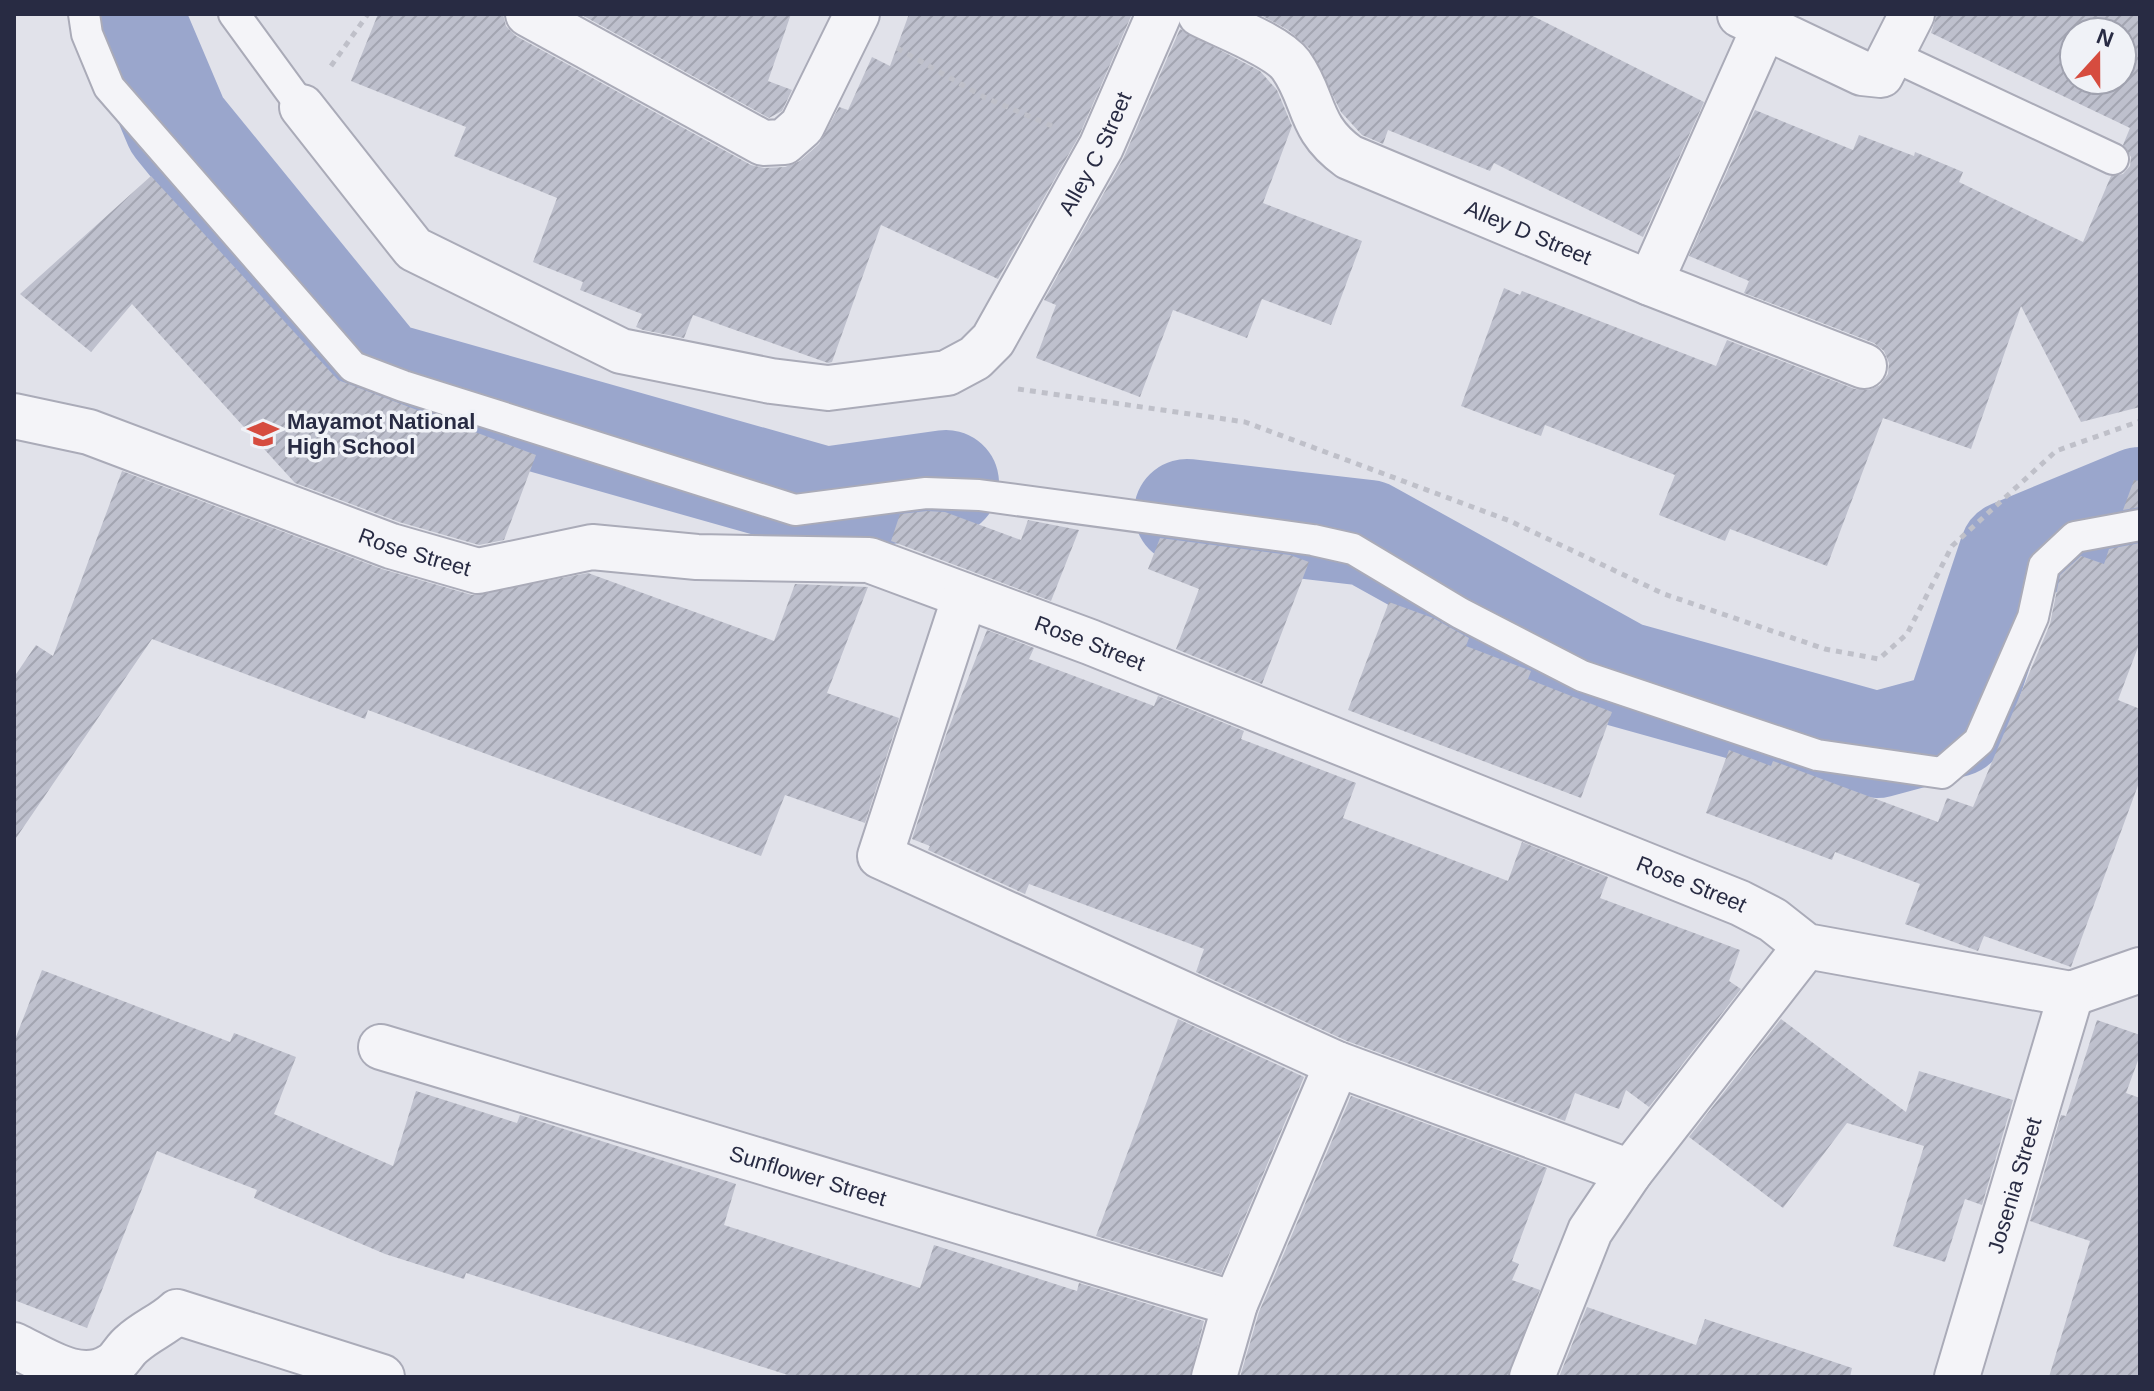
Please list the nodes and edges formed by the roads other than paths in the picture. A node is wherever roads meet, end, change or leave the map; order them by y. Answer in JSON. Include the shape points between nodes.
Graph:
{"nodes":[{"id":1,"x":84,"y":14,"type":"edge"},
{"id":2,"x":234,"y":14,"type":"edge"},
{"id":3,"x":528,"y":14,"type":"edge"},
{"id":4,"x":1159,"y":14,"type":"edge"},
{"id":5,"x":1200,"y":14,"type":"edge"},
{"id":6,"x":1912,"y":14,"type":"edge"},
{"id":7,"x":855,"y":18,"type":"edge"},
{"id":8,"x":1751,"y":21,"type":"edge"},
{"id":9,"x":1886,"y":65,"type":"junction"},
{"id":10,"x":302,"y":107,"type":"joint"},
{"id":11,"x":2113,"y":159,"type":"dead end"},
{"id":12,"x":1650,"y":283,"type":"junction"},
{"id":13,"x":1864,"y":366,"type":"dead end"},
{"id":14,"x":14,"y":416,"type":"edge"},
{"id":15,"x":2140,"y":525,"type":"edge"},
{"id":16,"x":965,"y":596,"type":"junction"},
{"id":17,"x":1806,"y":946,"type":"junction"},
{"id":18,"x":2140,"y":970,"type":"edge"},
{"id":19,"x":2071,"y":994,"type":"junction"},
{"id":20,"x":381,"y":1047,"type":"dead end"},
{"id":21,"x":1337,"y":1064,"type":"junction"},
{"id":22,"x":1630,"y":1172,"type":"junction"},
{"id":23,"x":1235,"y":1304,"type":"junction"},
{"id":24,"x":14,"y":1345,"type":"edge"},
{"id":25,"x":382,"y":1377,"type":"edge"},
{"id":26,"x":1214,"y":1377,"type":"edge"},
{"id":27,"x":1532,"y":1377,"type":"edge"},
{"id":28,"x":1957,"y":1377,"type":"edge"}],
"edges":[{"from":1,"to":15,"type":"lane","via":[[109,87],[353,367],[795,510],[926,493],[979,495],[1353,549],[1460,613],[1582,676],[1817,755],[1942,773],[1979,741],[2033,617],[2044,566],[2075,537]]},
{"from":2,"to":10,"type":"lane"},
{"from":3,"to":7,"type":"street","via":[[763,143],[784,142],[802,126]]},
{"from":4,"to":10,"type":"street","name":"Alley C Street","via":[[1101,147],[993,340],[975,358],[947,373],[911,380],[828,388],[621,351],[414,249]]},
{"from":5,"to":12,"type":"street","name":"Alley D Street","via":[[1290,64],[1317,126],[1349,157]]},
{"from":6,"to":9,"type":"street"},
{"from":8,"to":9,"type":"street","via":[[1862,73]]},
{"from":8,"to":12,"type":"street"},
{"from":9,"to":11,"type":"lane"},
{"from":12,"to":13,"type":"street","name":"Alley D Street"},
{"from":14,"to":16,"type":"street","name":"Rose Street","via":[[89,432],[391,546],[478,571],[592,547],[697,557],[869,560]]},
{"from":16,"to":17,"type":"street","name":"Rose Street","via":[[1740,903]]},
{"from":16,"to":21,"type":"street","via":[[880,856]]},
{"from":17,"to":19,"type":"street","name":"Rose Street"},
{"from":17,"to":22,"type":"street"},
{"from":18,"to":19,"type":"street","name":"Rose Street"},
{"from":19,"to":28,"type":"street","name":"Josenia Street"},
{"from":20,"to":23,"type":"street","name":"Sunflower Street"},
{"from":21,"to":22,"type":"street"},
{"from":21,"to":23,"type":"street"},
{"from":22,"to":27,"type":"street","via":[[1590,1231]]},
{"from":23,"to":26,"type":"street"},
{"from":24,"to":25,"type":"street","via":[[59,1368],[91,1376],[114,1365],[133,1343],[177,1312]]}]}
